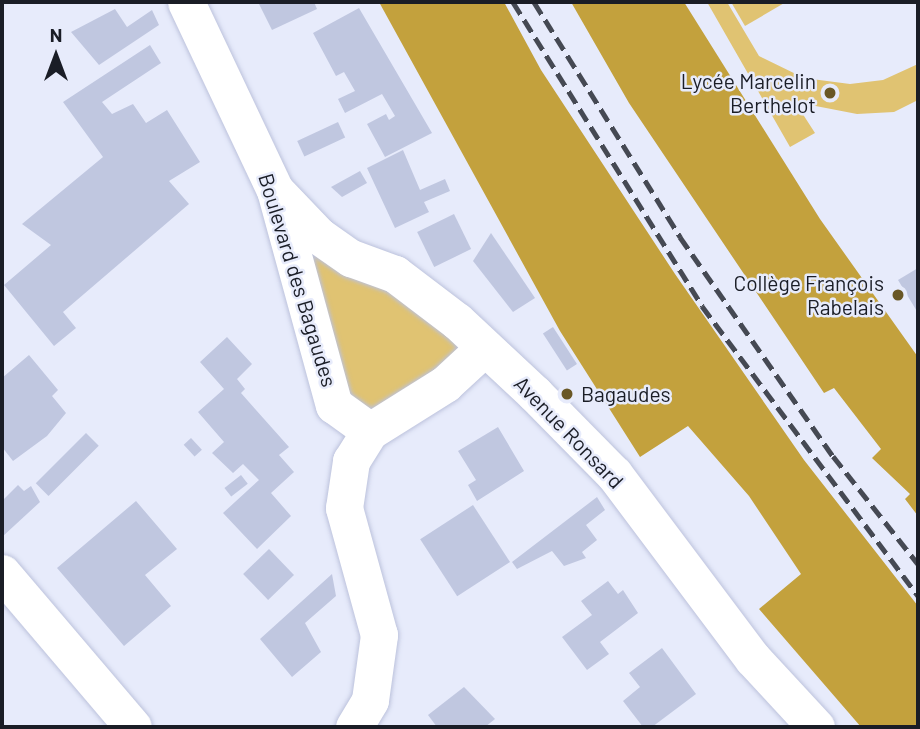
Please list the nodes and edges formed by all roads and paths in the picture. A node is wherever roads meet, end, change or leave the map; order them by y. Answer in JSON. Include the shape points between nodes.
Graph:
{"nodes":[{"id":1,"x":186,"y":2,"type":"edge"},
{"id":2,"x":275,"y":190,"type":"junction"},
{"id":3,"x":351,"y":258,"type":"junction"},
{"id":4,"x":307,"y":299,"type":"junction"},
{"id":5,"x":485,"y":348,"type":"junction"},
{"id":6,"x":370,"y":431,"type":"junction"},
{"id":7,"x":2,"y":573,"type":"edge"},
{"id":8,"x":133,"y":727,"type":"edge"},
{"id":9,"x":354,"y":727,"type":"edge"},
{"id":10,"x":816,"y":727,"type":"edge"}],
"edges":[{"from":1,"to":2,"type":"street","name":"Boulevard des Bagaudes"},
{"from":2,"to":3,"type":"street","name":"Avenue Ronsard","via":[[319,236]]},
{"from":2,"to":4,"type":"street","name":"Boulevard des Bagaudes"},
{"from":3,"to":4,"type":"street","via":[[323,264],[307,282]]},
{"from":3,"to":5,"type":"street","name":"Avenue Ronsard","via":[[395,274]]},
{"from":4,"to":6,"type":"street","name":"Boulevard des Bagaudes","via":[[334,405]]},
{"from":5,"to":6,"type":"street","via":[[445,384]]},
{"from":5,"to":10,"type":"street","name":"Avenue Ronsard","via":[[614,474],[753,659]]},
{"from":6,"to":9,"type":"street","via":[[351,461],[344,508],[379,635],[370,700]]},
{"from":7,"to":8,"type":"street"}]}
